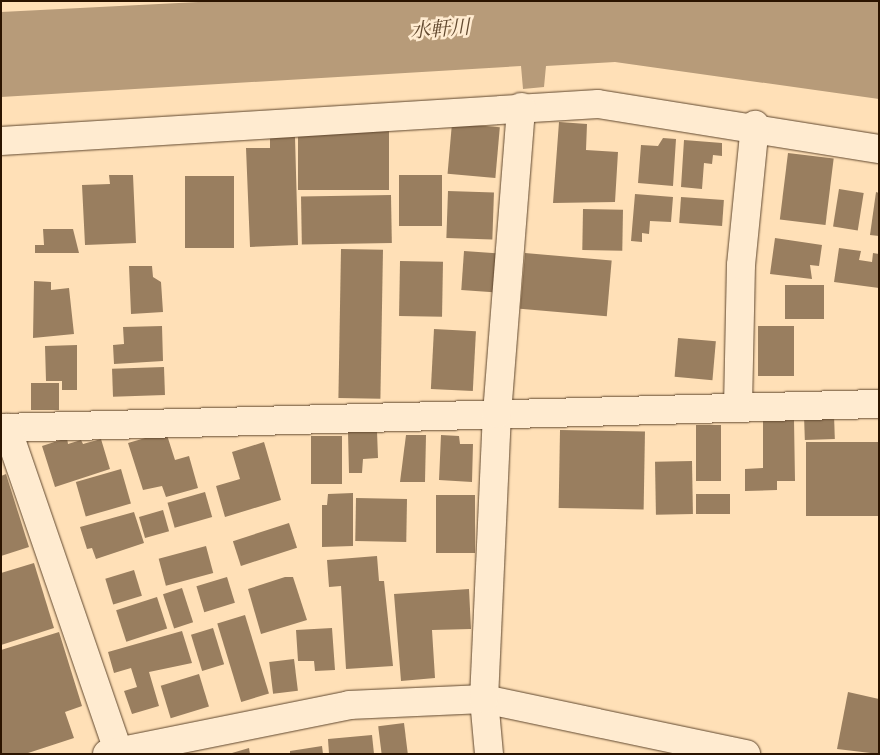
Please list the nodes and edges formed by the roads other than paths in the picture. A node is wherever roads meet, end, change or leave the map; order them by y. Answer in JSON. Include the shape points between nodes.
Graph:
{"nodes":[{"id":1,"x":521,"y":107,"type":"junction"},
{"id":2,"x":755,"y":125,"type":"junction"},
{"id":3,"x":1,"y":141,"type":"edge"},
{"id":4,"x":879,"y":148,"type":"edge"},
{"id":5,"x":879,"y":404,"type":"edge"},
{"id":6,"x":738,"y":407,"type":"junction"},
{"id":7,"x":497,"y":414,"type":"junction"},
{"id":8,"x":4,"y":428,"type":"edge"},
{"id":9,"x":484,"y":699,"type":"junction"},
{"id":10,"x":114,"y":752,"type":"edge"},
{"id":11,"x":489,"y":754,"type":"edge"},
{"id":12,"x":746,"y":754,"type":"edge"}],
"edges":[{"from":1,"to":2,"type":"street","via":[[598,104]]},
{"from":1,"to":3,"type":"street"},
{"from":1,"to":7,"type":"street"},
{"from":2,"to":4,"type":"street"},
{"from":2,"to":6,"type":"street","via":[[741,265]]},
{"from":5,"to":6,"type":"street"},
{"from":6,"to":7,"type":"street"},
{"from":7,"to":8,"type":"street"},
{"from":7,"to":9,"type":"street"},
{"from":8,"to":10,"type":"street"},
{"from":9,"to":10,"type":"street","via":[[349,705]]},
{"from":9,"to":11,"type":"street"},
{"from":9,"to":12,"type":"street"}]}
